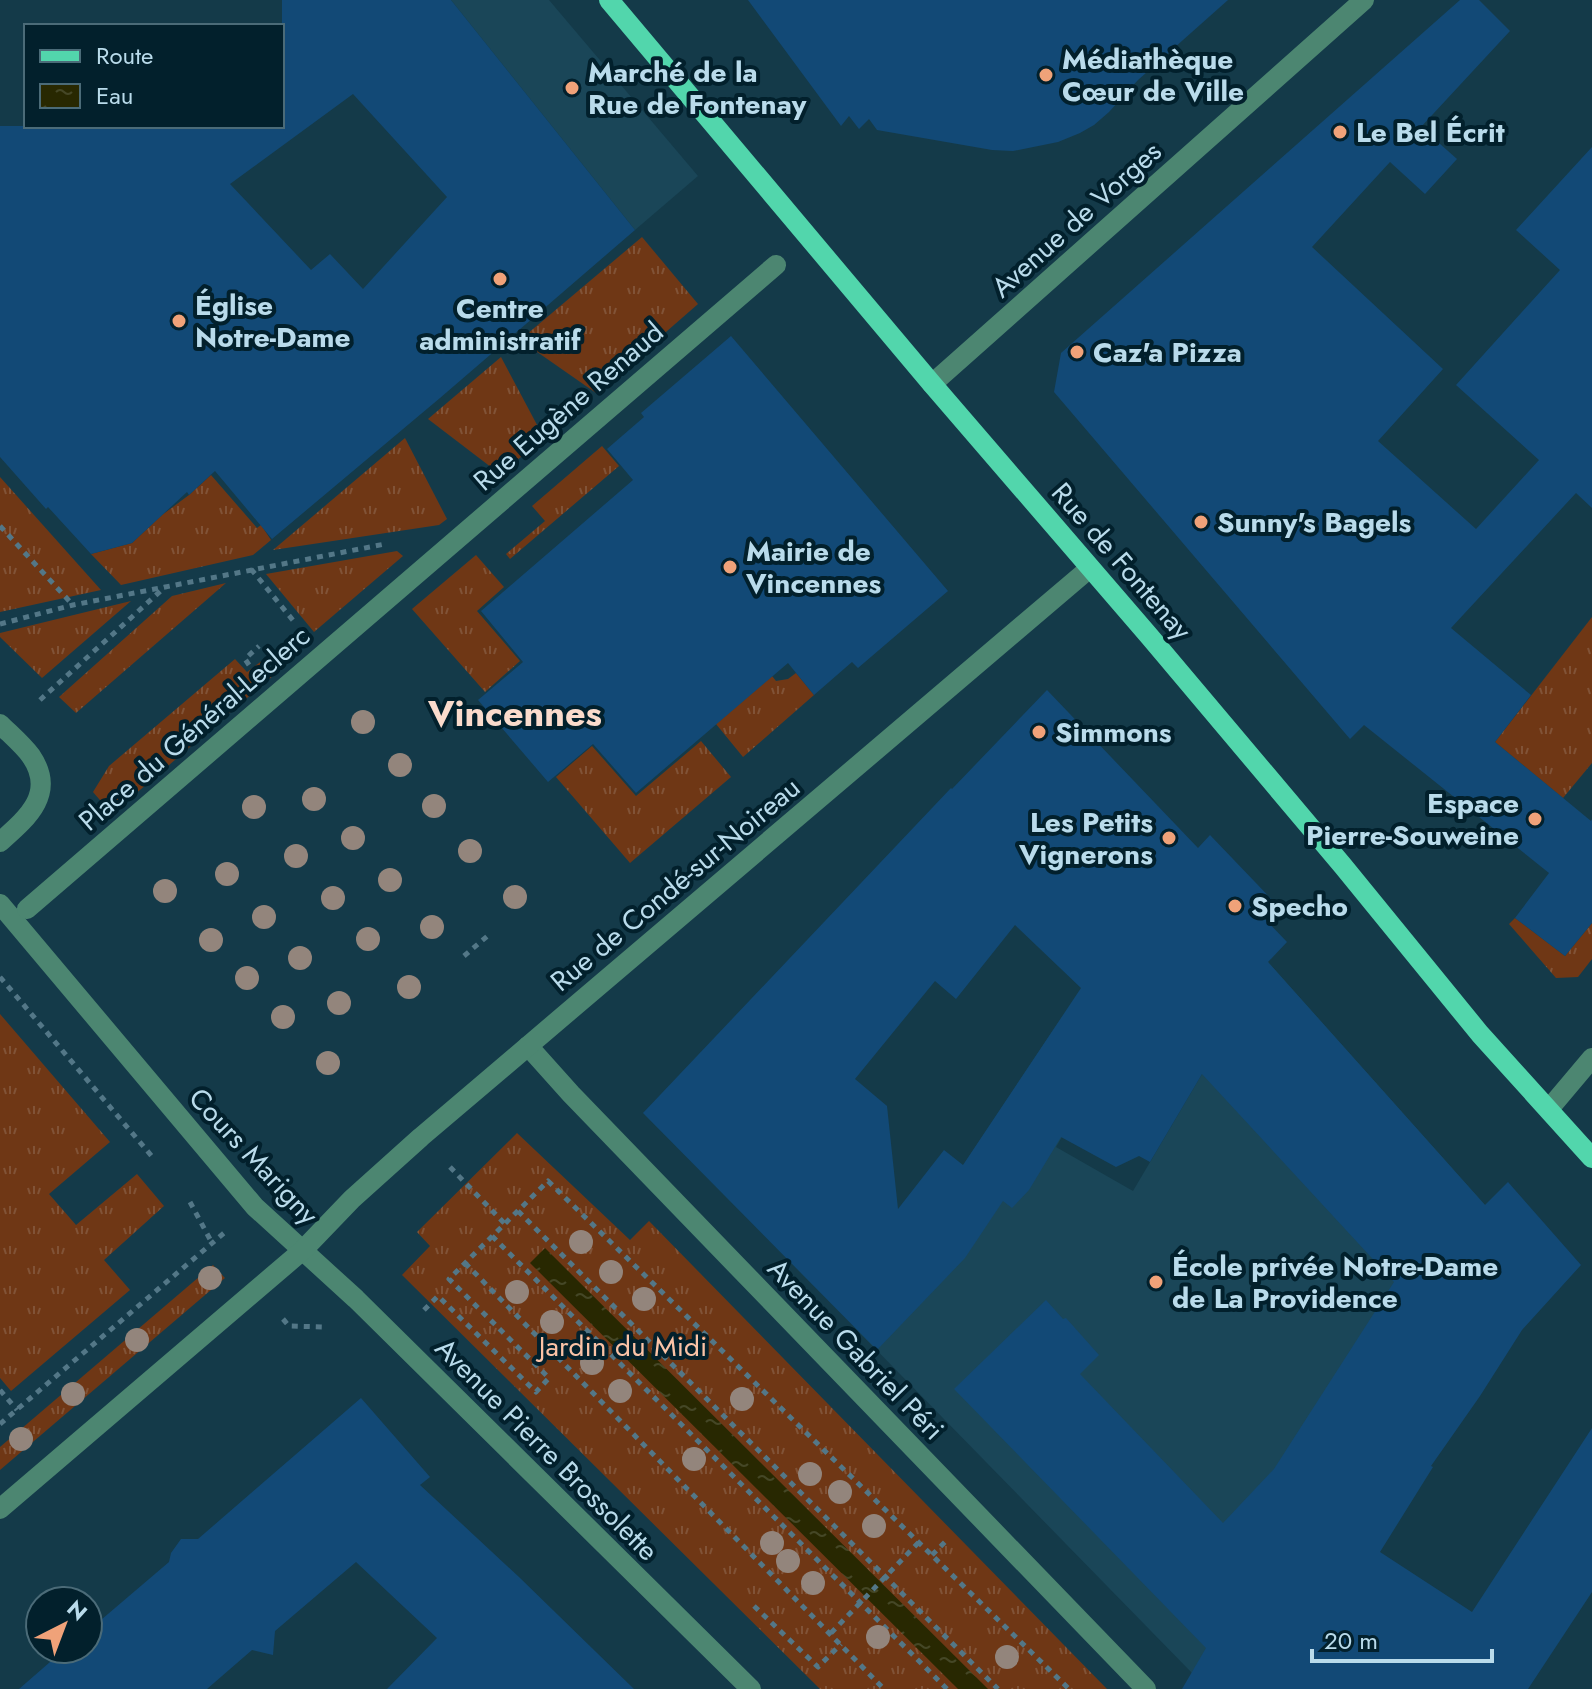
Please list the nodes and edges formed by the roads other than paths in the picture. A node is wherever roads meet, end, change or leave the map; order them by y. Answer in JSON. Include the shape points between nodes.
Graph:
{"nodes":[{"id":1,"x":609,"y":0,"type":"edge"},
{"id":2,"x":1364,"y":0,"type":"edge"},
{"id":3,"x":776,"y":265,"type":"dead end"},
{"id":4,"x":932,"y":384,"type":"junction"},
{"id":5,"x":1090,"y":568,"type":"junction"},
{"id":6,"x":396,"y":591,"type":"joint"},
{"id":7,"x":0,"y":724,"type":"edge"},
{"id":8,"x":0,"y":842,"type":"edge"},
{"id":9,"x":0,"y":904,"type":"edge"},
{"id":10,"x":27,"y":909,"type":"dead end"},
{"id":11,"x":528,"y":1046,"type":"junction"},
{"id":12,"x":1592,"y":1058,"type":"edge"},
{"id":13,"x":1549,"y":1109,"type":"junction"},
{"id":14,"x":1592,"y":1158,"type":"edge"},
{"id":15,"x":303,"y":1250,"type":"junction"},
{"id":16,"x":0,"y":1509,"type":"edge"},
{"id":17,"x":751,"y":1689,"type":"edge"},
{"id":18,"x":1146,"y":1689,"type":"edge"}],
"edges":[{"from":1,"to":4,"type":"main road","name":"Rue de Fontenay"},
{"from":2,"to":4,"type":"street","name":"Avenue de Vorges"},
{"from":3,"to":6,"type":"street","name":"Rue Eugène Renaud"},
{"from":4,"to":5,"type":"main road","name":"Rue de Fontenay"},
{"from":5,"to":11,"type":"street","name":"Rue de Condé-sur-Noireau"},
{"from":5,"to":13,"type":"main road","name":"Rue de Fontenay","via":[[1480,1034]]},
{"from":6,"to":10,"type":"street","name":"Place du Général-Leclerc"},
{"from":7,"to":8,"type":"street","via":[[32,757],[41,779],[39,801]]},
{"from":9,"to":15,"type":"street","name":"Cours Marigny","via":[[255,1207]]},
{"from":11,"to":15,"type":"street","name":"Rue de Condé-sur-Noireau","via":[[352,1199]]},
{"from":11,"to":18,"type":"street","name":"Avenue Gabriel Péri"},
{"from":12,"to":13,"type":"street"},
{"from":13,"to":14,"type":"main road","name":"Rue de Fontenay"},
{"from":15,"to":16,"type":"street","name":"Cours Marigny"},
{"from":15,"to":17,"type":"street","name":"Avenue Pierre Brossolette"}]}
